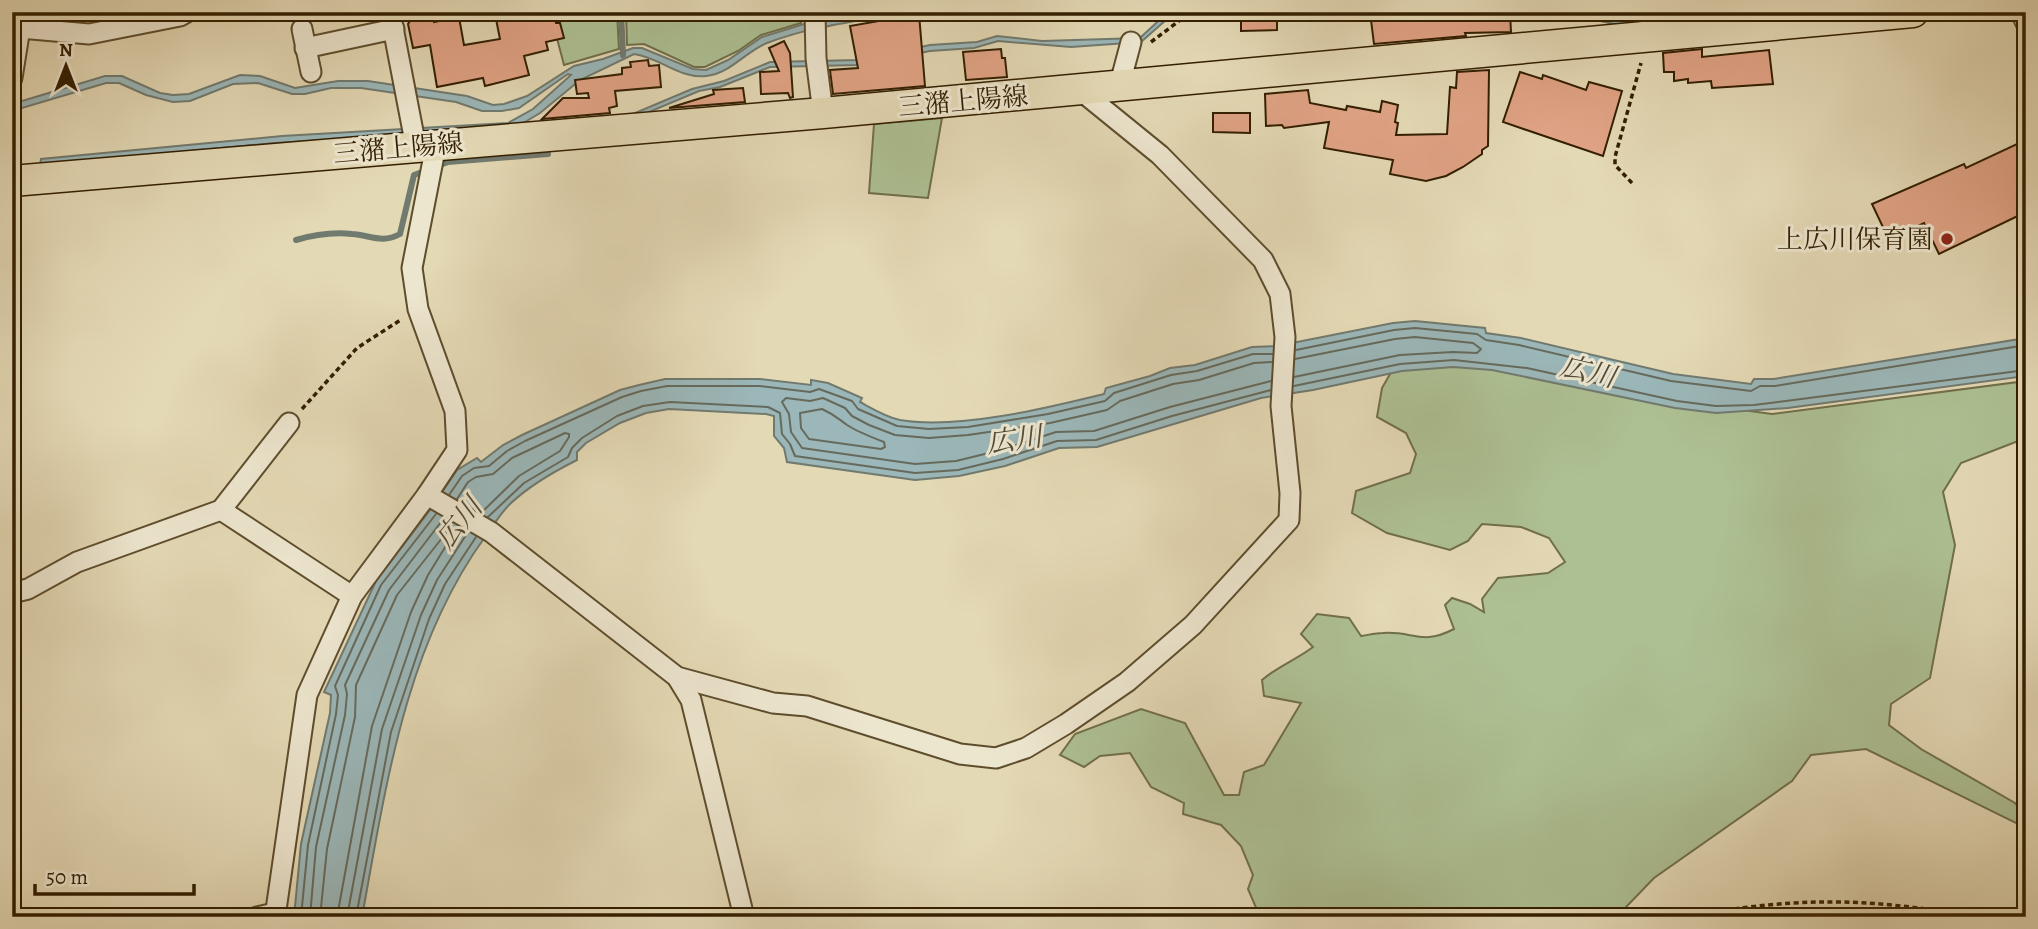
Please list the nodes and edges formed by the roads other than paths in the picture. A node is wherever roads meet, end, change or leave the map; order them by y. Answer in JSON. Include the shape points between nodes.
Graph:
{"nodes":[{"id":1,"x":187,"y":12,"type":"edge"},
{"id":2,"x":815,"y":12,"type":"edge"},
{"id":3,"x":1913,"y":12,"type":"edge"},
{"id":4,"x":2021,"y":12,"type":"edge"},
{"id":5,"x":20,"y":20,"type":"edge"},
{"id":6,"x":392,"y":21,"type":"edge"},
{"id":7,"x":2026,"y":23,"type":"edge"},
{"id":8,"x":1654,"y":24,"type":"edge"},
{"id":9,"x":1131,"y":42,"type":"dead end"},
{"id":10,"x":310,"y":72,"type":"dead end"},
{"id":11,"x":1122,"y":75,"type":"junction"},
{"id":12,"x":12,"y":78,"type":"edge"},
{"id":13,"x":1080,"y":90,"type":"junction"},
{"id":14,"x":823,"y":113,"type":"junction"},
{"id":15,"x":421,"y":142,"type":"junction"},
{"id":16,"x":12,"y":181,"type":"edge"},
{"id":17,"x":289,"y":424,"type":"road end"},
{"id":18,"x":431,"y":497,"type":"junction"},
{"id":19,"x":222,"y":510,"type":"junction"},
{"id":20,"x":12,"y":593,"type":"edge"},
{"id":21,"x":352,"y":596,"type":"junction"},
{"id":22,"x":677,"y":677,"type":"junction"},
{"id":23,"x":269,"y":915,"type":"edge"},
{"id":24,"x":744,"y":917,"type":"edge"}],
"edges":[{"from":1,"to":5,"type":"street","via":[[89,34]]},
{"from":2,"to":14,"type":"street"},
{"from":3,"to":8,"type":"main road","name":"三潴上陽線"},
{"from":4,"to":7,"type":"street"},
{"from":5,"to":12,"type":"street"},
{"from":6,"to":10,"type":"street","via":[[304,38]]},
{"from":6,"to":15,"type":"street"},
{"from":8,"to":11,"type":"main road","name":"三潴上陽線"},
{"from":9,"to":11,"type":"street"},
{"from":11,"to":13,"type":"main road","name":"三潴上陽線"},
{"from":13,"to":14,"type":"main road","name":"三潴上陽線"},
{"from":13,"to":22,"type":"street","via":[[1160,155],[1263,260],[1280,294],[1289,520],[1192,625],[1127,682],[1026,748],[996,758],[960,754],[807,706],[774,703]]},
{"from":14,"to":15,"type":"main road","name":"三潴上陽線"},
{"from":15,"to":16,"type":"main road","name":"三潴上陽線"},
{"from":15,"to":18,"type":"street","via":[[412,268],[418,309],[455,411],[457,450]]},
{"from":17,"to":19,"type":"street"},
{"from":18,"to":21,"type":"street"},
{"from":18,"to":22,"type":"street","via":[[491,532]]},
{"from":19,"to":20,"type":"street","via":[[77,562]]},
{"from":19,"to":21,"type":"street"},
{"from":21,"to":23,"type":"street","via":[[307,695]]},
{"from":22,"to":24,"type":"street","via":[[691,700]]}]}
